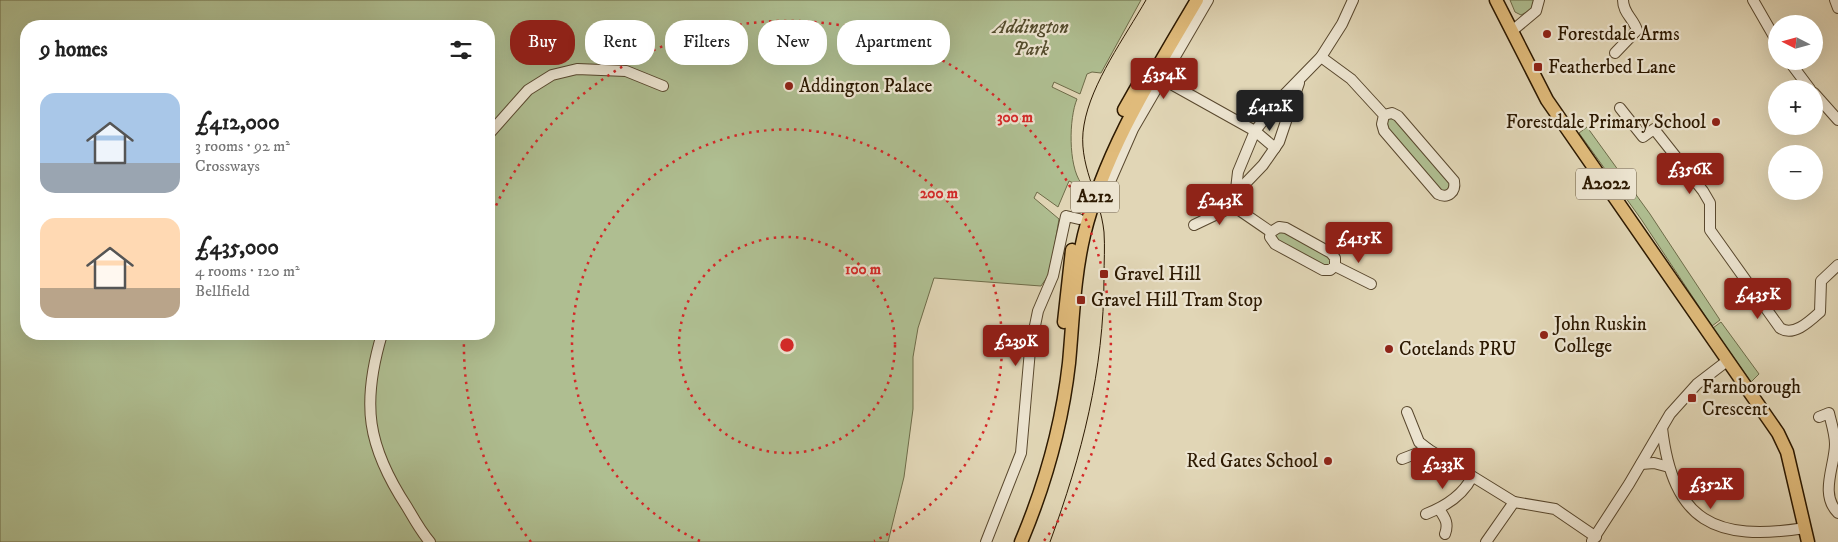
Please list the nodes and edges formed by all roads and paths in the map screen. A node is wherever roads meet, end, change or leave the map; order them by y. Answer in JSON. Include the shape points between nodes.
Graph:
{"nodes":[{"id":1,"x":1187,"y":0,"type":"edge"},
{"id":2,"x":1197,"y":0,"type":"edge"},
{"id":3,"x":1208,"y":0,"type":"edge"},
{"id":4,"x":1353,"y":0,"type":"edge"},
{"id":5,"x":1496,"y":0,"type":"edge"},
{"id":6,"x":1539,"y":0,"type":"edge"},
{"id":7,"x":1623,"y":0,"type":"edge"},
{"id":8,"x":1753,"y":0,"type":"edge"},
{"id":9,"x":1835,"y":0,"type":"edge"},
{"id":10,"x":1838,"y":8,"type":"edge"},
{"id":11,"x":1768,"y":26,"type":"edge"},
{"id":12,"x":1512,"y":31,"type":"junction"},
{"id":13,"x":1615,"y":53,"type":"dead end"},
{"id":14,"x":1322,"y":57,"type":"junction"},
{"id":15,"x":1162,"y":79,"type":"junction"},
{"id":16,"x":1299,"y":82,"type":"junction"},
{"id":17,"x":663,"y":86,"type":"dead end"},
{"id":18,"x":1823,"y":103,"type":"edge"},
{"id":19,"x":1620,"y":108,"type":"dead end"},
{"id":20,"x":1384,"y":115,"type":"junction"},
{"id":21,"x":1838,"y":120,"type":"edge"},
{"id":22,"x":495,"y":127,"type":"edge"},
{"id":23,"x":1256,"y":131,"type":"junction"},
{"id":24,"x":1276,"y":148,"type":"junction"},
{"id":25,"x":1112,"y":164,"type":"junction"},
{"id":26,"x":1235,"y":190,"type":"junction"},
{"id":27,"x":1105,"y":193,"type":"dead end"},
{"id":28,"x":1236,"y":205,"type":"junction"},
{"id":29,"x":1074,"y":217,"type":"junction"},
{"id":30,"x":1194,"y":226,"type":"dead end"},
{"id":31,"x":1271,"y":232,"type":"junction"},
{"id":32,"x":1838,"y":265,"type":"edge"},
{"id":33,"x":1335,"y":266,"type":"junction"},
{"id":34,"x":1371,"y":284,"type":"dead end"},
{"id":35,"x":380,"y":340,"type":"edge"},
{"id":36,"x":1727,"y":361,"type":"junction"},
{"id":37,"x":1407,"y":412,"type":"dead end"},
{"id":38,"x":1819,"y":417,"type":"dead end"},
{"id":39,"x":1662,"y":428,"type":"junction"},
{"id":40,"x":1428,"y":449,"type":"junction"},
{"id":41,"x":1402,"y":459,"type":"dead end"},
{"id":42,"x":1641,"y":464,"type":"junction"},
{"id":43,"x":1669,"y":467,"type":"junction"},
{"id":44,"x":1472,"y":478,"type":"junction"},
{"id":45,"x":1514,"y":502,"type":"junction"},
{"id":46,"x":1438,"y":509,"type":"junction"},
{"id":47,"x":1838,"y":513,"type":"edge"},
{"id":48,"x":1426,"y":514,"type":"dead end"},
{"id":49,"x":1805,"y":528,"type":"junction"},
{"id":50,"x":1445,"y":534,"type":"dead end"},
{"id":51,"x":1594,"y":540,"type":"edge"},
{"id":52,"x":430,"y":542,"type":"edge"},
{"id":53,"x":986,"y":542,"type":"edge"},
{"id":54,"x":1012,"y":542,"type":"edge"},
{"id":55,"x":1021,"y":542,"type":"edge"},
{"id":56,"x":1486,"y":542,"type":"edge"},
{"id":57,"x":1808,"y":542,"type":"edge"}],
"edges":[{"from":1,"to":29,"type":"main road","number":"A212","via":[[1118,122]]},
{"from":2,"to":25,"type":"main road","number":"A212","via":[[1126,124]]},
{"from":3,"to":15,"type":"street"},
{"from":4,"to":14,"type":"street"},
{"from":5,"to":12,"type":"main road","number":"A2022"},
{"from":6,"to":12,"type":"street","via":[[1536,11]]},
{"from":7,"to":13,"type":"street","via":[[1625,11],[1637,30]]},
{"from":8,"to":11,"type":"street"},
{"from":9,"to":10,"type":"street"},
{"from":12,"to":36,"type":"main road","number":"A2022","via":[[1547,100]]},
{"from":14,"to":16,"type":"street"},
{"from":14,"to":20,"type":"street"},
{"from":15,"to":23,"type":"street"},
{"from":15,"to":25,"type":"street"},
{"from":16,"to":23,"type":"street","via":[[1281,98]]},
{"from":16,"to":24,"type":"street"},
{"from":17,"to":22,"type":"street","via":[[626,71],[577,69],[552,75],[528,90]]},
{"from":18,"to":21,"type":"street"},
{"from":19,"to":32,"type":"street","via":[[1643,137],[1654,129],[1702,191],[1710,203],[1710,230],[1784,331],[1794,331],[1820,312],[1821,281]]},
{"from":20,"to":20,"type":"street","via":[[1392,113],[1398,116],[1454,181],[1450,194],[1438,194],[1384,130]]},
{"from":23,"to":24,"type":"street"},
{"from":23,"to":26,"type":"street","via":[[1238,172]]},
{"from":24,"to":26,"type":"street","via":[[1239,190]]},
{"from":25,"to":27,"type":"street"},
{"from":25,"to":55,"type":"main road","number":"A212","via":[[1095,198],[1080,255],[1066,386],[1051,458]]},
{"from":26,"to":28,"type":"street"},
{"from":28,"to":30,"type":"street"},
{"from":28,"to":31,"type":"street"},
{"from":29,"to":53,"type":"street","via":[[1066,216],[1062,224],[1053,276],[1038,311],[1030,350],[1021,453]]},
{"from":29,"to":54,"type":"main road","number":"A212","via":[[1062,352],[1051,422],[1035,483]]},
{"from":31,"to":33,"type":"street","via":[[1272,240],[1323,270]]},
{"from":31,"to":33,"type":"street","via":[[1286,228],[1331,253]]},
{"from":33,"to":34,"type":"street"},
{"from":35,"to":52,"type":"street","via":[[368,400],[379,457],[393,486]]},
{"from":36,"to":39,"type":"street","via":[[1692,390]]},
{"from":36,"to":49,"type":"main road","number":"A2022","via":[[1778,433],[1787,452]]},
{"from":37,"to":40,"type":"street","via":[[1417,427],[1419,442]]},
{"from":38,"to":47,"type":"street","via":[[1829,412],[1835,443],[1829,487],[1832,505]]},
{"from":39,"to":42,"type":"street"},
{"from":39,"to":43,"type":"street"},
{"from":40,"to":41,"type":"street"},
{"from":40,"to":44,"type":"street"},
{"from":42,"to":43,"type":"street"},
{"from":42,"to":51,"type":"street"},
{"from":43,"to":49,"type":"street","via":[[1686,502],[1711,526],[1745,534]]},
{"from":44,"to":45,"type":"street"},
{"from":44,"to":46,"type":"street","via":[[1468,486]]},
{"from":45,"to":51,"type":"street","via":[[1555,509]]},
{"from":45,"to":56,"type":"street"},
{"from":46,"to":48,"type":"street"},
{"from":46,"to":50,"type":"street","via":[[1448,527]]},
{"from":49,"to":57,"type":"main road","number":"A2022"}]}
